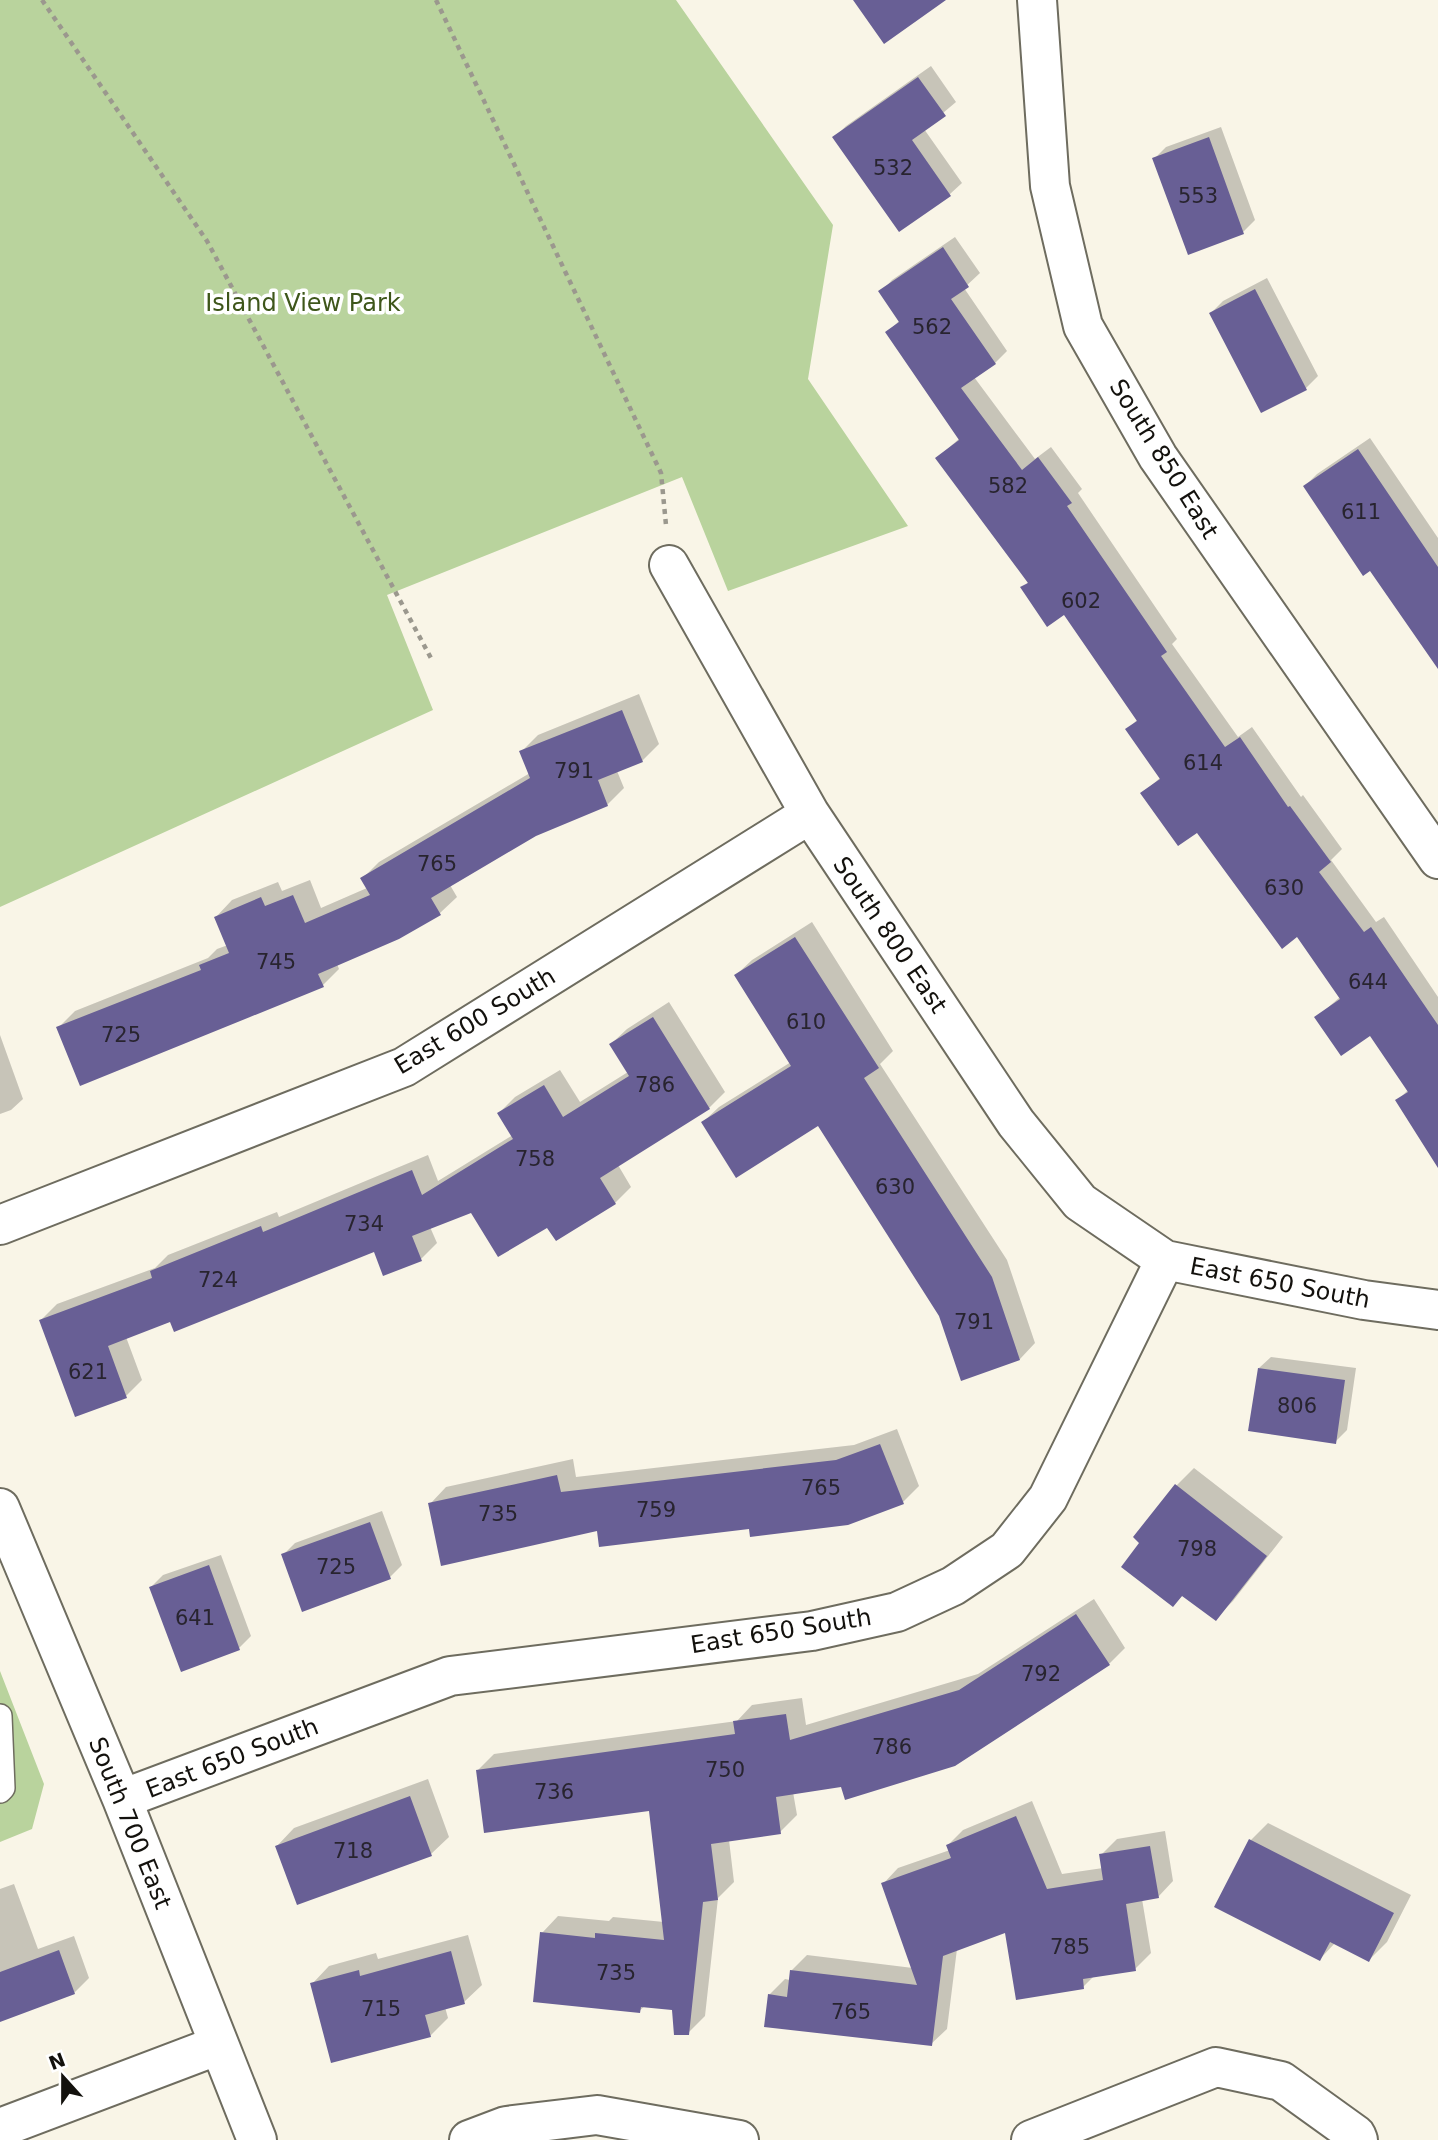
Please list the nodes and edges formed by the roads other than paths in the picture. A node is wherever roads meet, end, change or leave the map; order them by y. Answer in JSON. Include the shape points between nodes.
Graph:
{"nodes":[{"id":1,"x":1037,"y":0,"type":"edge"},
{"id":2,"x":669,"y":565,"type":"road end"},
{"id":3,"x":810,"y":814,"type":"junction"},
{"id":4,"x":1438,"y":859,"type":"edge"},
{"id":5,"x":0,"y":1226,"type":"edge"},
{"id":6,"x":1165,"y":1260,"type":"junction"},
{"id":7,"x":1438,"y":1310,"type":"edge"},
{"id":8,"x":0,"y":1508,"type":"edge"},
{"id":9,"x":0,"y":1716,"type":"edge"},
{"id":10,"x":0,"y":1791,"type":"edge"},
{"id":11,"x":122,"y":1799,"type":"junction"},
{"id":12,"x":219,"y":2045,"type":"junction"},
{"id":13,"x":0,"y":2128,"type":"edge"},
{"id":14,"x":257,"y":2140,"type":"edge"},
{"id":15,"x":468,"y":2140,"type":"edge"},
{"id":16,"x":739,"y":2140,"type":"edge"},
{"id":17,"x":1031,"y":2140,"type":"edge"},
{"id":18,"x":1358,"y":2140,"type":"edge"}],
"edges":[{"from":1,"to":4,"type":"street","name":"South 850 East","via":[[1050,186],[1083,326],[1158,457]]},
{"from":2,"to":3,"type":"street","name":"South 800 East"},
{"from":3,"to":5,"type":"street","name":"East 600 South","via":[[404,1068]]},
{"from":3,"to":6,"type":"street","name":"South 800 East","via":[[1016,1123],[1080,1202]]},
{"from":6,"to":7,"type":"street","name":"East 650 South"},
{"from":6,"to":11,"type":"street","name":"East 650 South","via":[[1048,1498],[1007,1550],[953,1586],[897,1612],[812,1631],[450,1676]]},
{"from":8,"to":11,"type":"street","name":"South 700 East"},
{"from":9,"to":10,"type":"lane"},
{"from":11,"to":12,"type":"street","name":"South 700 East"},
{"from":12,"to":13,"type":"street"},
{"from":12,"to":14,"type":"street","name":"South 700 East"},
{"from":15,"to":16,"type":"street","via":[[506,2126],[597,2115]]},
{"from":17,"to":18,"type":"street","via":[[1216,2067],[1281,2081]]}]}
